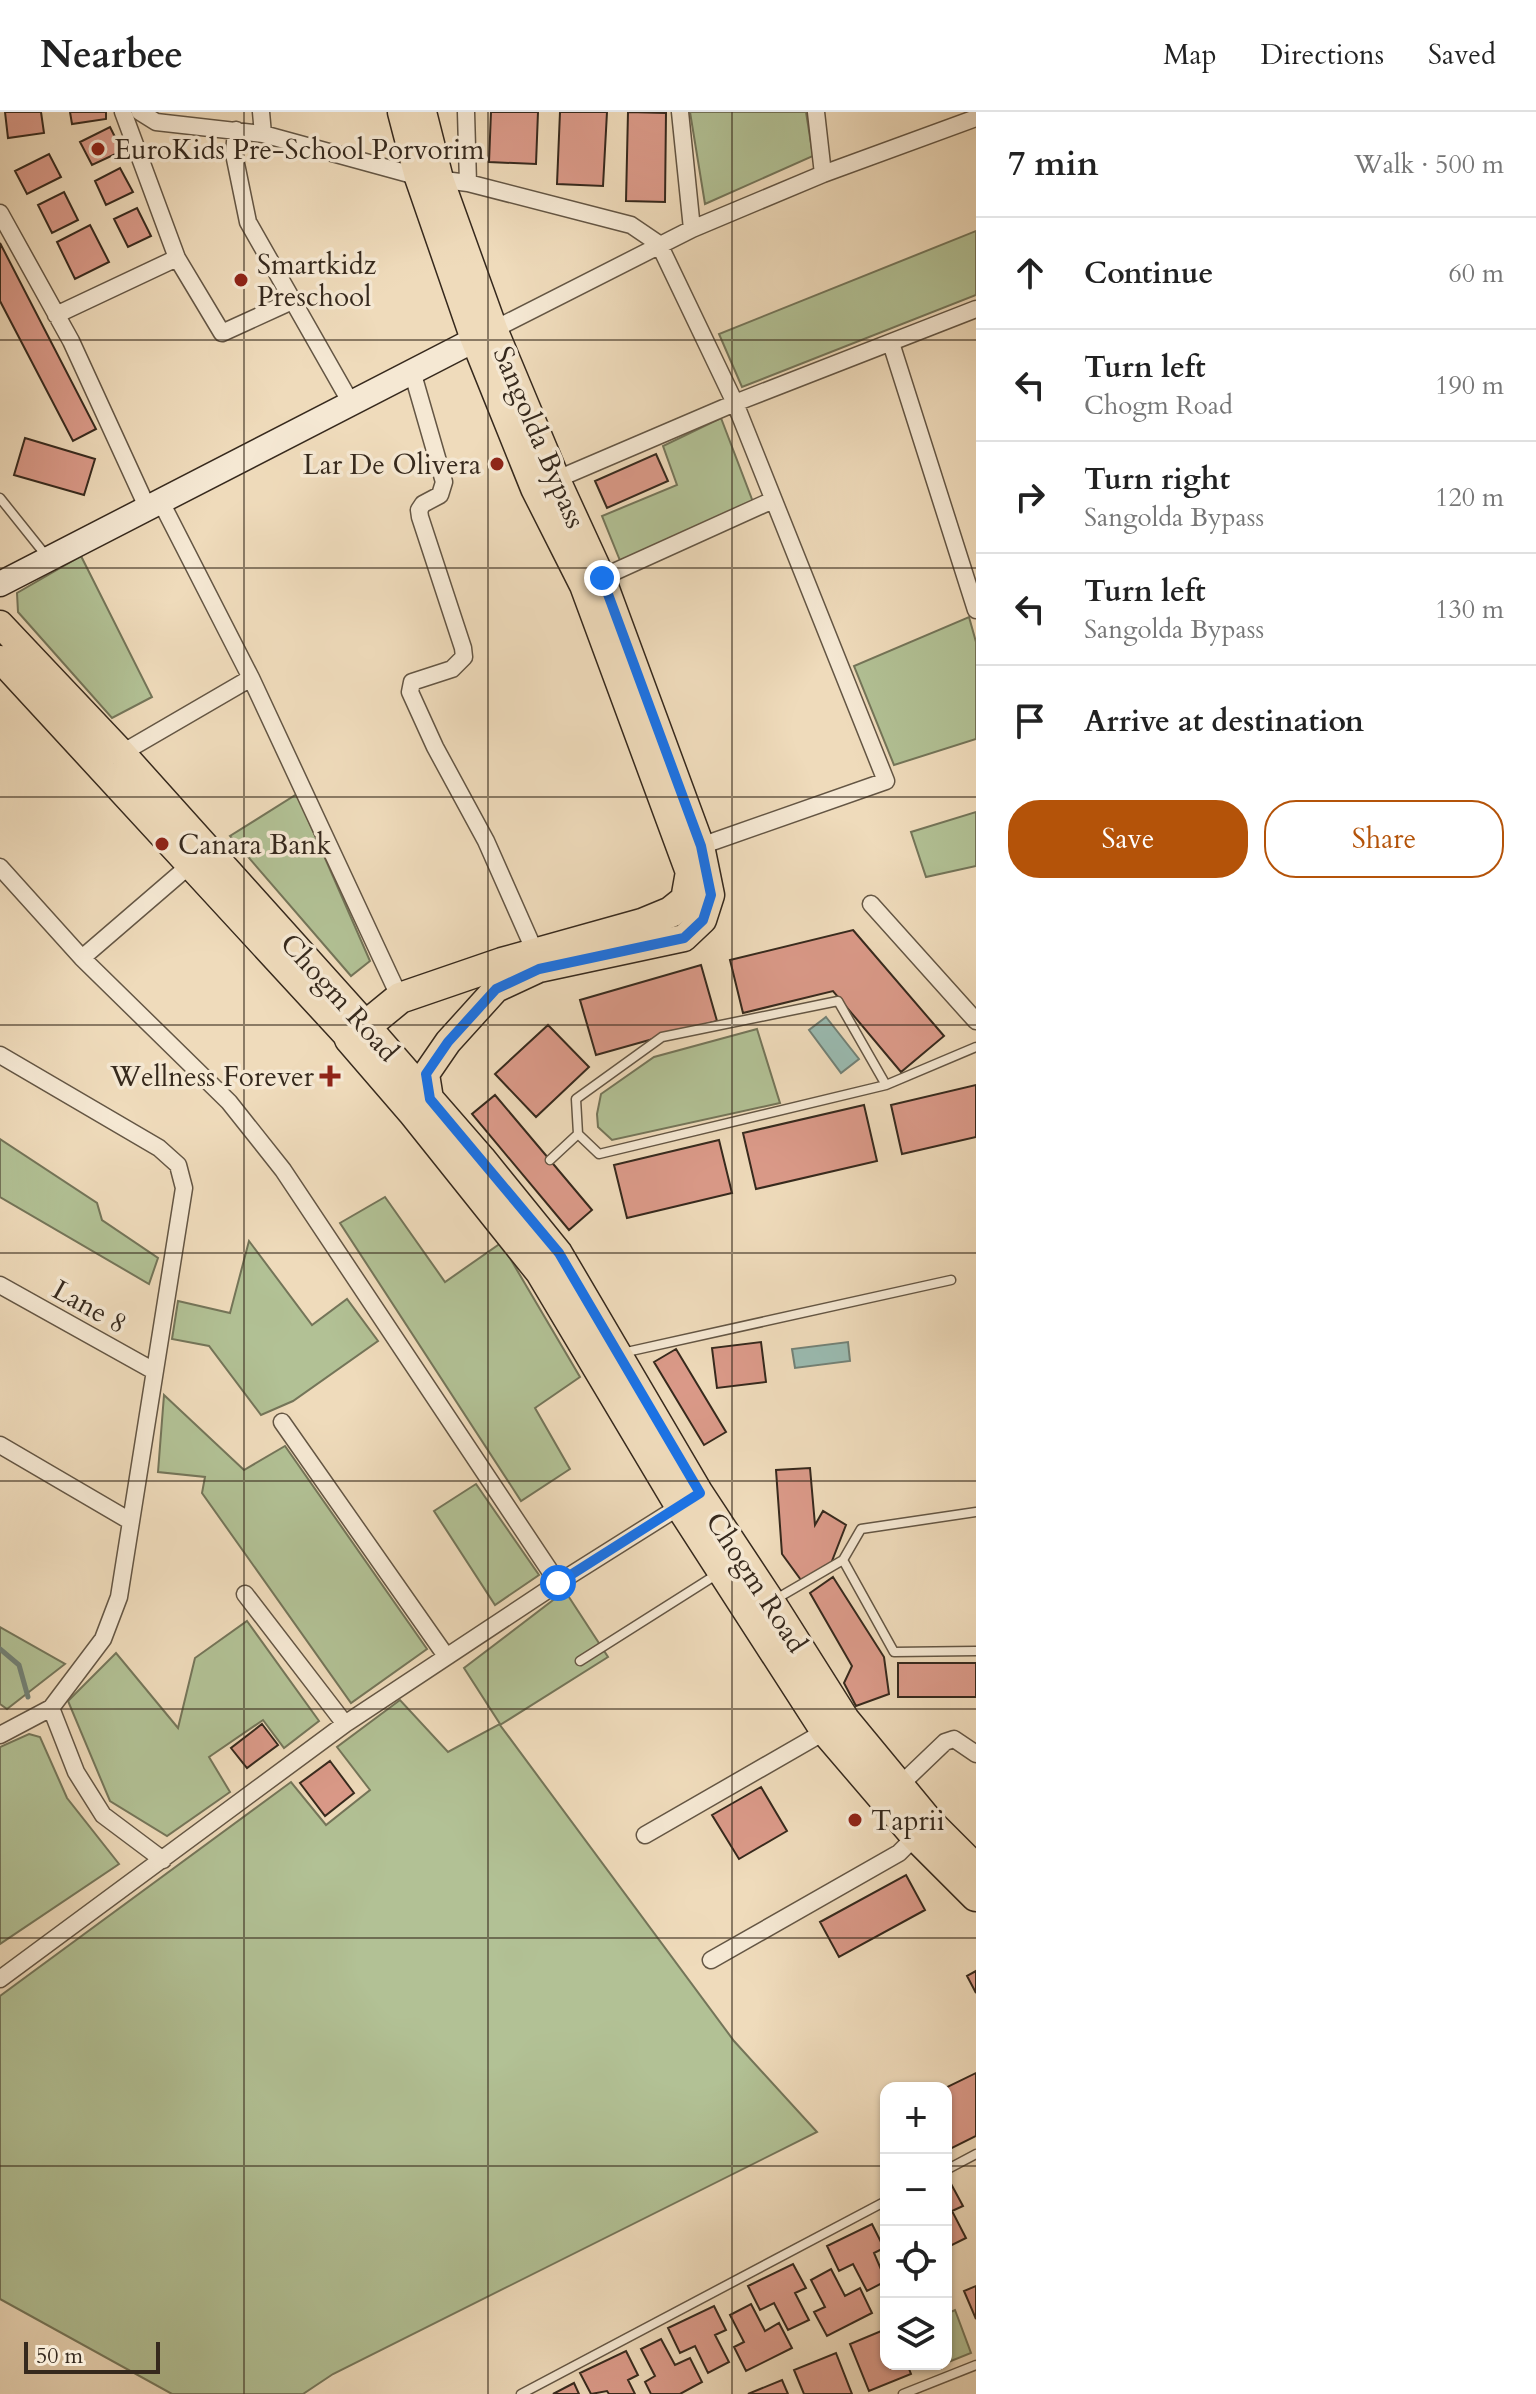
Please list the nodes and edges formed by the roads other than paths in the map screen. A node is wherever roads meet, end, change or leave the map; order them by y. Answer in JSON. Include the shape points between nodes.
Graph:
{"nodes":[{"id":1,"x":123,"y":112,"type":"edge"},
{"id":2,"x":140,"y":112,"type":"edge"},
{"id":3,"x":261,"y":112,"type":"edge"},
{"id":4,"x":403,"y":112,"type":"edge"},
{"id":5,"x":423,"y":112,"type":"edge"},
{"id":6,"x":466,"y":112,"type":"edge"},
{"id":7,"x":680,"y":112,"type":"edge"},
{"id":8,"x":816,"y":112,"type":"edge"},
{"id":9,"x":976,"y":118,"type":"edge"},
{"id":10,"x":236,"y":130,"type":"junction"},
{"id":11,"x":263,"y":134,"type":"junction"},
{"id":12,"x":823,"y":174,"type":"junction"},
{"id":13,"x":430,"y":178,"type":"junction"},
{"id":14,"x":468,"y":183,"type":"junction"},
{"id":15,"x":0,"y":213,"type":"edge"},
{"id":16,"x":692,"y":229,"type":"junction"},
{"id":17,"x":659,"y":244,"type":"junction"},
{"id":18,"x":177,"y":258,"type":"junction"},
{"id":19,"x":292,"y":301,"type":"junction"},
{"id":20,"x":976,"y":309,"type":"edge"},
{"id":21,"x":56,"y":315,"type":"junction"},
{"id":22,"x":485,"y":334,"type":"junction"},
{"id":23,"x":891,"y":343,"type":"junction"},
{"id":24,"x":412,"y":371,"type":"junction"},
{"id":25,"x":351,"y":403,"type":"junction"},
{"id":26,"x":735,"y":403,"type":"junction"},
{"id":27,"x":546,"y":484,"type":"junction"},
{"id":28,"x":0,"y":498,"type":"edge"},
{"id":29,"x":773,"y":500,"type":"junction"},
{"id":30,"x":155,"y":506,"type":"junction"},
{"id":31,"x":49,"y":558,"type":"junction"},
{"id":32,"x":594,"y":581,"type":"junction"},
{"id":33,"x":0,"y":584,"type":"edge"},
{"id":34,"x":976,"y":610,"type":"edge"},
{"id":35,"x":0,"y":624,"type":"edge"},
{"id":36,"x":0,"y":659,"type":"edge"},
{"id":37,"x":251,"y":678,"type":"junction"},
{"id":38,"x":122,"y":753,"type":"junction"},
{"id":39,"x":692,"y":849,"type":"junction"},
{"id":40,"x":190,"y":865,"type":"junction"},
{"id":41,"x":0,"y":867,"type":"edge"},
{"id":42,"x":871,"y":904,"type":"dead end"},
{"id":43,"x":536,"y":954,"type":"junction"},
{"id":44,"x":82,"y":958,"type":"junction"},
{"id":45,"x":400,"y":998,"type":"junction"},
{"id":46,"x":976,"y":1021,"type":"edge"},
{"id":47,"x":358,"y":1032,"type":"junction"},
{"id":48,"x":976,"y":1047,"type":"edge"},
{"id":49,"x":0,"y":1055,"type":"edge"},
{"id":50,"x":886,"y":1085,"type":"junction"},
{"id":51,"x":430,"y":1099,"type":"junction"},
{"id":52,"x":578,"y":1134,"type":"junction"},
{"id":53,"x":550,"y":1160,"type":"dead end"},
{"id":54,"x":951,"y":1280,"type":"dead end"},
{"id":55,"x":0,"y":1285,"type":"edge"},
{"id":56,"x":618,"y":1354,"type":"junction"},
{"id":57,"x":154,"y":1371,"type":"junction"},
{"id":58,"x":282,"y":1422,"type":"dead end"},
{"id":59,"x":0,"y":1445,"type":"edge"},
{"id":60,"x":690,"y":1499,"type":"junction"},
{"id":61,"x":976,"y":1512,"type":"edge"},
{"id":62,"x":130,"y":1521,"type":"junction"},
{"id":63,"x":843,"y":1560,"type":"junction"},
{"id":64,"x":723,"y":1571,"type":"junction"},
{"id":65,"x":558,"y":1583,"type":"junction"},
{"id":66,"x":245,"y":1594,"type":"dead end"},
{"id":67,"x":772,"y":1602,"type":"junction"},
{"id":68,"x":976,"y":1651,"type":"edge"},
{"id":69,"x":446,"y":1656,"type":"junction"},
{"id":70,"x":580,"y":1661,"type":"dead end"},
{"id":71,"x":51,"y":1708,"type":"junction"},
{"id":72,"x":345,"y":1724,"type":"junction"},
{"id":73,"x":836,"y":1725,"type":"junction"},
{"id":74,"x":0,"y":1735,"type":"edge"},
{"id":75,"x":976,"y":1754,"type":"edge"},
{"id":76,"x":900,"y":1785,"type":"junction"},
{"id":77,"x":923,"y":1829,"type":"junction"},
{"id":78,"x":645,"y":1835,"type":"dead end"},
{"id":79,"x":163,"y":1860,"type":"junction"},
{"id":80,"x":976,"y":1867,"type":"edge"},
{"id":81,"x":976,"y":1896,"type":"edge"},
{"id":82,"x":711,"y":1960,"type":"dead end"},
{"id":83,"x":0,"y":1979,"type":"edge"},
{"id":84,"x":976,"y":2154,"type":"edge"},
{"id":85,"x":952,"y":2167,"type":"edge"},
{"id":86,"x":880,"y":2204,"type":"edge"},
{"id":87,"x":976,"y":2365,"type":"edge"},
{"id":88,"x":521,"y":2394,"type":"edge"},
{"id":89,"x":903,"y":2394,"type":"edge"}],
"edges":[{"from":1,"to":18,"type":"street"},
{"from":2,"to":10,"type":"street","via":[[156,122]]},
{"from":3,"to":11,"type":"street"},
{"from":4,"to":13,"type":"highway","name":"Sangolda Bypass"},
{"from":5,"to":13,"type":"main road","name":"Sangolda Bypass"},
{"from":6,"to":14,"type":"street"},
{"from":7,"to":16,"type":"street"},
{"from":8,"to":12,"type":"street"},
{"from":9,"to":12,"type":"street"},
{"from":10,"to":11,"type":"street"},
{"from":10,"to":19,"type":"street","via":[[234,154],[248,222]]},
{"from":11,"to":13,"type":"street"},
{"from":12,"to":16,"type":"street"},
{"from":13,"to":14,"type":"street"},
{"from":13,"to":22,"type":"highway","name":"Sangolda Bypass"},
{"from":14,"to":17,"type":"street","via":[[631,225]]},
{"from":15,"to":21,"type":"street"},
{"from":16,"to":17,"type":"street"},
{"from":17,"to":22,"type":"street"},
{"from":17,"to":26,"type":"street"},
{"from":18,"to":19,"type":"street","via":[[222,333]]},
{"from":18,"to":21,"type":"street"},
{"from":19,"to":25,"type":"street"},
{"from":20,"to":23,"type":"street"},
{"from":21,"to":30,"type":"street"},
{"from":22,"to":24,"type":"street"},
{"from":22,"to":27,"type":"highway","name":"Sangolda Bypass"},
{"from":23,"to":26,"type":"street"},
{"from":23,"to":34,"type":"street"},
{"from":24,"to":25,"type":"street"},
{"from":24,"to":43,"type":"street","via":[[444,482],[440,495],[423,504],[420,517],[464,657],[452,669],[412,682],[410,692]]},
{"from":25,"to":30,"type":"street"},
{"from":26,"to":27,"type":"street"},
{"from":26,"to":29,"type":"street"},
{"from":27,"to":32,"type":"highway","name":"Sangolda Bypass"},
{"from":28,"to":31,"type":"lane"},
{"from":29,"to":32,"type":"street"},
{"from":29,"to":39,"type":"street","via":[[886,781]]},
{"from":30,"to":31,"type":"street"},
{"from":30,"to":37,"type":"street"},
{"from":31,"to":33,"type":"street"},
{"from":32,"to":39,"type":"highway","name":"Sangolda Bypass"},
{"from":35,"to":38,"type":"main road","name":"Chogm Road"},
{"from":36,"to":40,"type":"main road","name":"Chogm Road"},
{"from":37,"to":38,"type":"street"},
{"from":37,"to":45,"type":"street"},
{"from":38,"to":47,"type":"main road","name":"Chogm Road"},
{"from":39,"to":43,"type":"highway","name":"Sangolda Bypass","via":[[686,900],[671,912]]},
{"from":39,"to":51,"type":"main road","name":"Sangolda Bypass","via":[[711,895],[703,920],[684,938],[539,969],[496,989],[426,1074]]},
{"from":40,"to":44,"type":"street"},
{"from":40,"to":47,"type":"main road","name":"Chogm Road"},
{"from":41,"to":44,"type":"street"},
{"from":42,"to":46,"type":"street"},
{"from":43,"to":45,"type":"highway","name":"Sangolda Bypass"},
{"from":44,"to":65,"type":"street","via":[[229,1102],[283,1170]]},
{"from":45,"to":47,"type":"highway","name":"Sangolda Bypass"},
{"from":47,"to":51,"type":"main road","name":"Chogm Road"},
{"from":47,"to":60,"type":"highway","name":"Chogm Road","via":[[413,1112],[541,1272]]},
{"from":48,"to":50,"type":"lane"},
{"from":49,"to":57,"type":"street","via":[[159,1148],[178,1165],[184,1188]]},
{"from":50,"to":52,"type":"lane","via":[[599,1154]]},
{"from":50,"to":52,"type":"lane","via":[[838,1001],[662,1037],[576,1099]]},
{"from":51,"to":56,"type":"main road","name":"Chogm Road","via":[[515,1189]]},
{"from":52,"to":53,"type":"lane"},
{"from":54,"to":56,"type":"lane"},
{"from":55,"to":57,"type":"street","name":"Lane 8"},
{"from":56,"to":60,"type":"main road","name":"Chogm Road"},
{"from":57,"to":62,"type":"street"},
{"from":58,"to":69,"type":"street"},
{"from":59,"to":62,"type":"street"},
{"from":60,"to":64,"type":"highway","name":"Chogm Road"},
{"from":60,"to":65,"type":"street"},
{"from":60,"to":67,"type":"main road","name":"Chogm Road"},
{"from":61,"to":63,"type":"lane","via":[[861,1529]]},
{"from":62,"to":71,"type":"street","via":[[119,1597],[103,1639]]},
{"from":63,"to":67,"type":"lane"},
{"from":63,"to":68,"type":"lane","via":[[894,1652]]},
{"from":64,"to":70,"type":"lane"},
{"from":64,"to":73,"type":"highway","name":"Chogm Road"},
{"from":65,"to":69,"type":"street"},
{"from":66,"to":72,"type":"street"},
{"from":67,"to":73,"type":"main road","name":"Chogm Road"},
{"from":69,"to":72,"type":"street"},
{"from":71,"to":74,"type":"street"},
{"from":71,"to":79,"type":"street","via":[[76,1772],[103,1815]]},
{"from":72,"to":79,"type":"street"},
{"from":73,"to":76,"type":"main road","name":"Chogm Road"},
{"from":73,"to":77,"type":"highway","name":"Chogm Road"},
{"from":73,"to":78,"type":"street"},
{"from":75,"to":76,"type":"street","via":[[954,1739],[945,1742]]},
{"from":76,"to":77,"type":"main road","name":"Chogm Road"},
{"from":77,"to":80,"type":"main road","name":"Chogm Road"},
{"from":77,"to":81,"type":"highway","name":"Chogm Road"},
{"from":77,"to":82,"type":"street","via":[[899,1853]]},
{"from":79,"to":83,"type":"street"},
{"from":84,"to":85,"type":"lane"},
{"from":86,"to":88,"type":"lane"},
{"from":87,"to":89,"type":"lane"}]}
